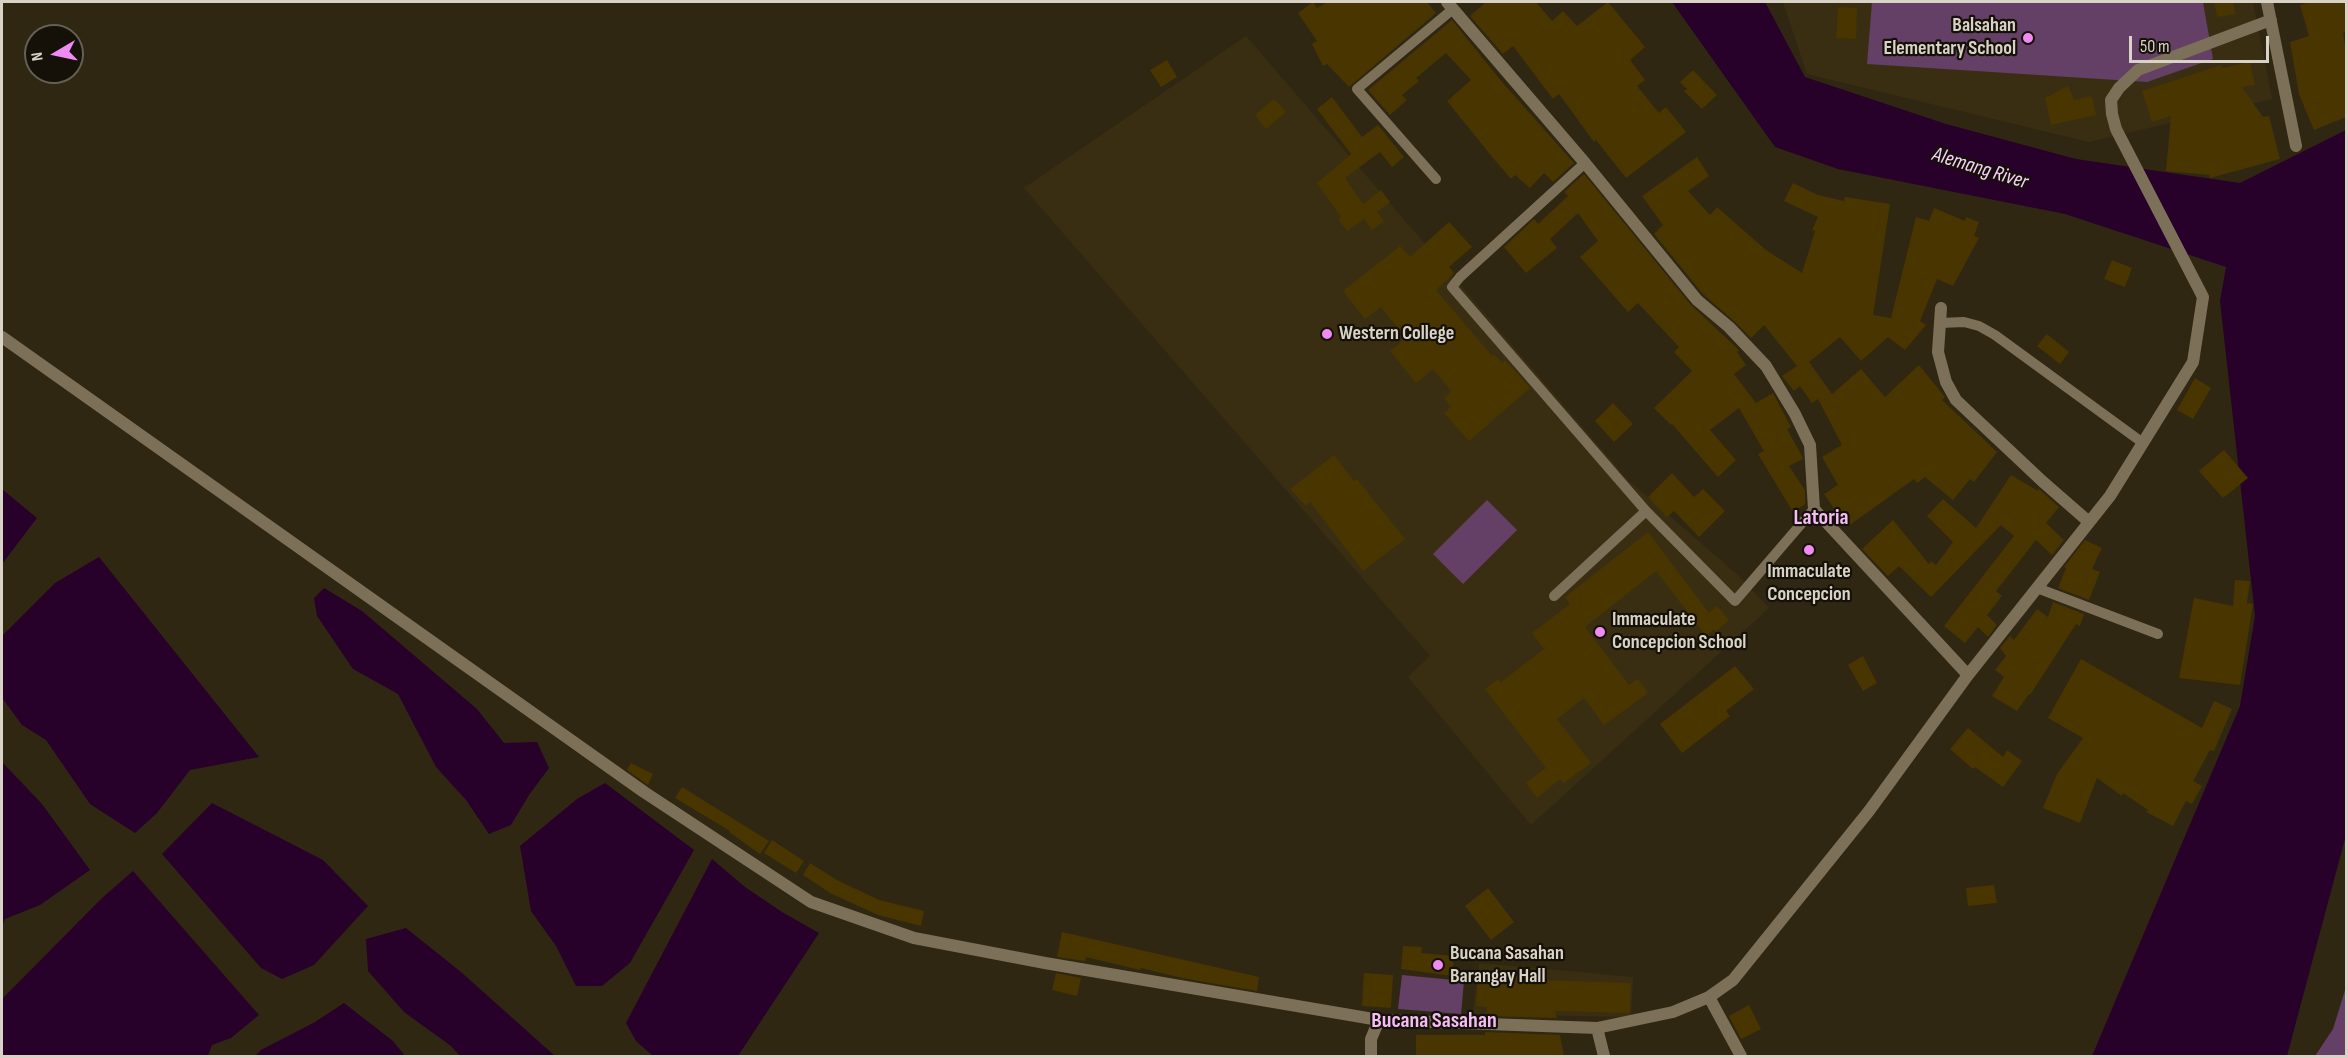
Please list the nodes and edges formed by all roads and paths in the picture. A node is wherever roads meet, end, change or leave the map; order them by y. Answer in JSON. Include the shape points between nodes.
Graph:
{"nodes":[{"id":1,"x":2267,"y":2,"type":"edge"},
{"id":2,"x":1450,"y":5,"type":"edge"},
{"id":3,"x":2271,"y":20,"type":"junction"},
{"id":4,"x":2296,"y":146,"type":"dead end"},
{"id":5,"x":1585,"y":163,"type":"junction"},
{"id":6,"x":1436,"y":179,"type":"dead end"},
{"id":7,"x":1941,"y":308,"type":"dead end"},
{"id":8,"x":1940,"y":323,"type":"junction"},
{"id":9,"x":2,"y":337,"type":"edge"},
{"id":10,"x":2143,"y":443,"type":"junction"},
{"id":11,"x":1815,"y":509,"type":"junction"},
{"id":12,"x":1646,"y":511,"type":"junction"},
{"id":13,"x":2090,"y":522,"type":"junction"},
{"id":14,"x":2037,"y":588,"type":"junction"},
{"id":15,"x":1554,"y":596,"type":"dead end"},
{"id":16,"x":2158,"y":634,"type":"dead end"},
{"id":17,"x":1968,"y":675,"type":"junction"},
{"id":18,"x":1709,"y":997,"type":"junction"},
{"id":19,"x":1379,"y":1020,"type":"junction"},
{"id":20,"x":1597,"y":1028,"type":"junction"},
{"id":21,"x":1371,"y":1056,"type":"edge"},
{"id":22,"x":1604,"y":1056,"type":"edge"},
{"id":23,"x":1741,"y":1056,"type":"edge"}],
"edges":[{"from":1,"to":3,"type":"street"},
{"from":2,"to":5,"type":"street"},
{"from":2,"to":6,"type":"lane","via":[[1357,89]]},
{"from":3,"to":4,"type":"street"},
{"from":3,"to":10,"type":"street","via":[[2138,70],[2111,100],[2116,129],[2203,297],[2193,362]]},
{"from":5,"to":11,"type":"street","via":[[1697,300],[1766,366],[1810,445]]},
{"from":5,"to":12,"type":"lane","via":[[1452,287]]},
{"from":7,"to":8,"type":"street"},
{"from":8,"to":10,"type":"lane","via":[[1964,322],[1995,335]]},
{"from":8,"to":13,"type":"street","via":[[1938,352],[1946,382],[1956,400]]},
{"from":9,"to":19,"type":"street","via":[[644,792],[811,902],[914,938]]},
{"from":10,"to":13,"type":"street"},
{"from":11,"to":12,"type":"lane","via":[[1735,601]]},
{"from":11,"to":17,"type":"street"},
{"from":12,"to":15,"type":"lane"},
{"from":13,"to":14,"type":"street"},
{"from":14,"to":16,"type":"lane"},
{"from":14,"to":17,"type":"street"},
{"from":17,"to":18,"type":"street","via":[[1869,811],[1733,980]]},
{"from":18,"to":20,"type":"street","via":[[1673,1012]]},
{"from":18,"to":23,"type":"street"},
{"from":19,"to":20,"type":"street"},
{"from":19,"to":21,"type":"street","via":[[1371,1039]]},
{"from":20,"to":22,"type":"street"}]}
